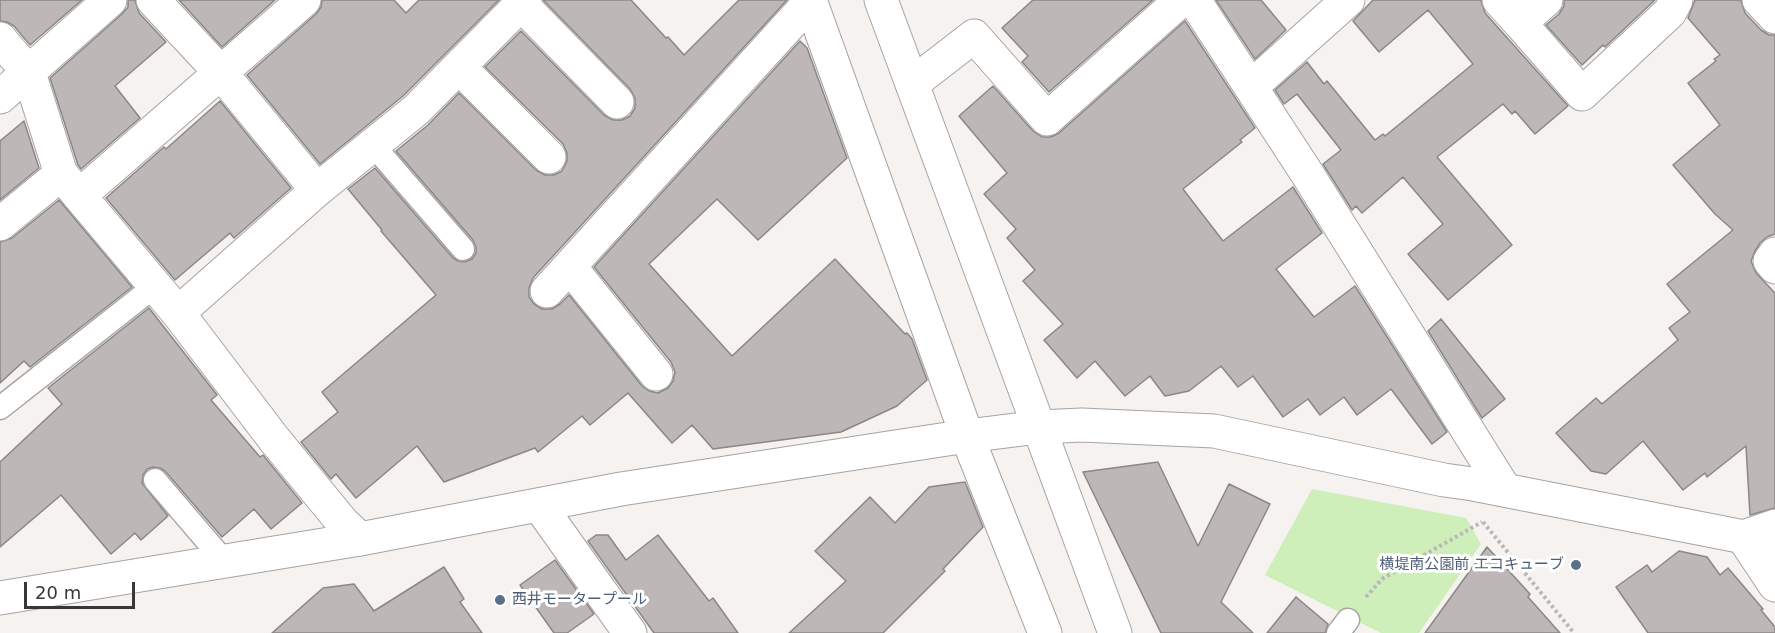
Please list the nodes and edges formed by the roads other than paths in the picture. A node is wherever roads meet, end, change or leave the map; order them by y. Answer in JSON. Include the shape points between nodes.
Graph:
{"nodes":[{"id":1,"x":110,"y":0,"type":"edge"},
{"id":2,"x":153,"y":0,"type":"edge"},
{"id":3,"x":304,"y":0,"type":"edge"},
{"id":4,"x":881,"y":0,"type":"edge"},
{"id":5,"x":1181,"y":0,"type":"edge"},
{"id":6,"x":1194,"y":0,"type":"edge"},
{"id":7,"x":1348,"y":0,"type":"edge"},
{"id":8,"x":1546,"y":0,"type":"edge"},
{"id":9,"x":1676,"y":0,"type":"edge"},
{"id":10,"x":1759,"y":0,"type":"edge"},
{"id":11,"x":811,"y":1,"type":"edge"},
{"id":12,"x":523,"y":2,"type":"edge"},
{"id":13,"x":1510,"y":12,"type":"edge"},
{"id":14,"x":1775,"y":17,"type":"edge"},
{"id":15,"x":0,"y":39,"type":"edge"},
{"id":16,"x":459,"y":66,"type":"junction"},
{"id":17,"x":29,"y":73,"type":"junction"},
{"id":18,"x":221,"y":73,"type":"junction"},
{"id":19,"x":912,"y":84,"type":"junction"},
{"id":20,"x":1251,"y":87,"type":"junction"},
{"id":21,"x":0,"y":97,"type":"edge"},
{"id":22,"x":617,"y":102,"type":"dead end"},
{"id":23,"x":373,"y":145,"type":"junction"},
{"id":24,"x":549,"y":157,"type":"dead end"},
{"id":25,"x":70,"y":185,"type":"junction"},
{"id":26,"x":317,"y":189,"type":"junction"},
{"id":27,"x":0,"y":224,"type":"edge"},
{"id":28,"x":463,"y":249,"type":"dead end"},
{"id":29,"x":1775,"y":254,"type":"edge"},
{"id":30,"x":570,"y":267,"type":"junction"},
{"id":31,"x":1775,"y":267,"type":"edge"},
{"id":32,"x":155,"y":285,"type":"junction"},
{"id":33,"x":547,"y":291,"type":"dead end"},
{"id":34,"x":178,"y":313,"type":"junction"},
{"id":35,"x":656,"y":374,"type":"dead end"},
{"id":36,"x":0,"y":408,"type":"edge"},
{"id":37,"x":1039,"y":427,"type":"junction"},
{"id":38,"x":967,"y":436,"type":"junction"},
{"id":39,"x":155,"y":480,"type":"dead end"},
{"id":40,"x":1505,"y":490,"type":"junction"},
{"id":41,"x":539,"y":505,"type":"junction"},
{"id":42,"x":1775,"y":526,"type":"edge"},
{"id":43,"x":1743,"y":537,"type":"junction"},
{"id":44,"x":360,"y":539,"type":"junction"},
{"id":45,"x":1775,"y":543,"type":"edge"},
{"id":46,"x":225,"y":562,"type":"junction"},
{"id":47,"x":1775,"y":585,"type":"edge"},
{"id":48,"x":0,"y":598,"type":"edge"},
{"id":49,"x":630,"y":633,"type":"edge"},
{"id":50,"x":1045,"y":633,"type":"edge"},
{"id":51,"x":1115,"y":633,"type":"edge"}],
"edges":[{"from":1,"to":17,"type":"street"},
{"from":2,"to":18,"type":"street"},
{"from":3,"to":18,"type":"street"},
{"from":4,"to":19,"type":"street"},
{"from":5,"to":19,"type":"street","via":[[1047,119],[974,36]]},
{"from":6,"to":20,"type":"street"},
{"from":7,"to":20,"type":"street"},
{"from":8,"to":13,"type":"street"},
{"from":9,"to":13,"type":"street","via":[[1670,12],[1582,94]]},
{"from":10,"to":14,"type":"street"},
{"from":11,"to":30,"type":"street"},
{"from":11,"to":38,"type":"street"},
{"from":12,"to":16,"type":"street"},
{"from":12,"to":22,"type":"street"},
{"from":15,"to":17,"type":"street"},
{"from":16,"to":23,"type":"street","via":[[416,110]]},
{"from":16,"to":24,"type":"street"},
{"from":17,"to":21,"type":"street"},
{"from":17,"to":25,"type":"street"},
{"from":18,"to":25,"type":"street"},
{"from":18,"to":26,"type":"street"},
{"from":19,"to":37,"type":"street"},
{"from":20,"to":40,"type":"street"},
{"from":23,"to":26,"type":"street"},
{"from":23,"to":28,"type":"lane"},
{"from":25,"to":27,"type":"street"},
{"from":25,"to":32,"type":"street"},
{"from":26,"to":34,"type":"street"},
{"from":29,"to":31,"type":"street","via":[[1770,261]]},
{"from":30,"to":33,"type":"street"},
{"from":30,"to":35,"type":"street"},
{"from":32,"to":34,"type":"street"},
{"from":32,"to":36,"type":"lane"},
{"from":34,"to":44,"type":"street","via":[[274,439]]},
{"from":37,"to":38,"type":"street"},
{"from":37,"to":40,"type":"street","via":[[1214,431]]},
{"from":37,"to":51,"type":"street"},
{"from":38,"to":41,"type":"street"},
{"from":38,"to":50,"type":"street"},
{"from":39,"to":46,"type":"lane"},
{"from":40,"to":43,"type":"street"},
{"from":41,"to":44,"type":"street"},
{"from":41,"to":49,"type":"street"},
{"from":42,"to":43,"type":"street"},
{"from":43,"to":45,"type":"street"},
{"from":43,"to":47,"type":"street"},
{"from":44,"to":46,"type":"street"},
{"from":46,"to":48,"type":"street"}]}
